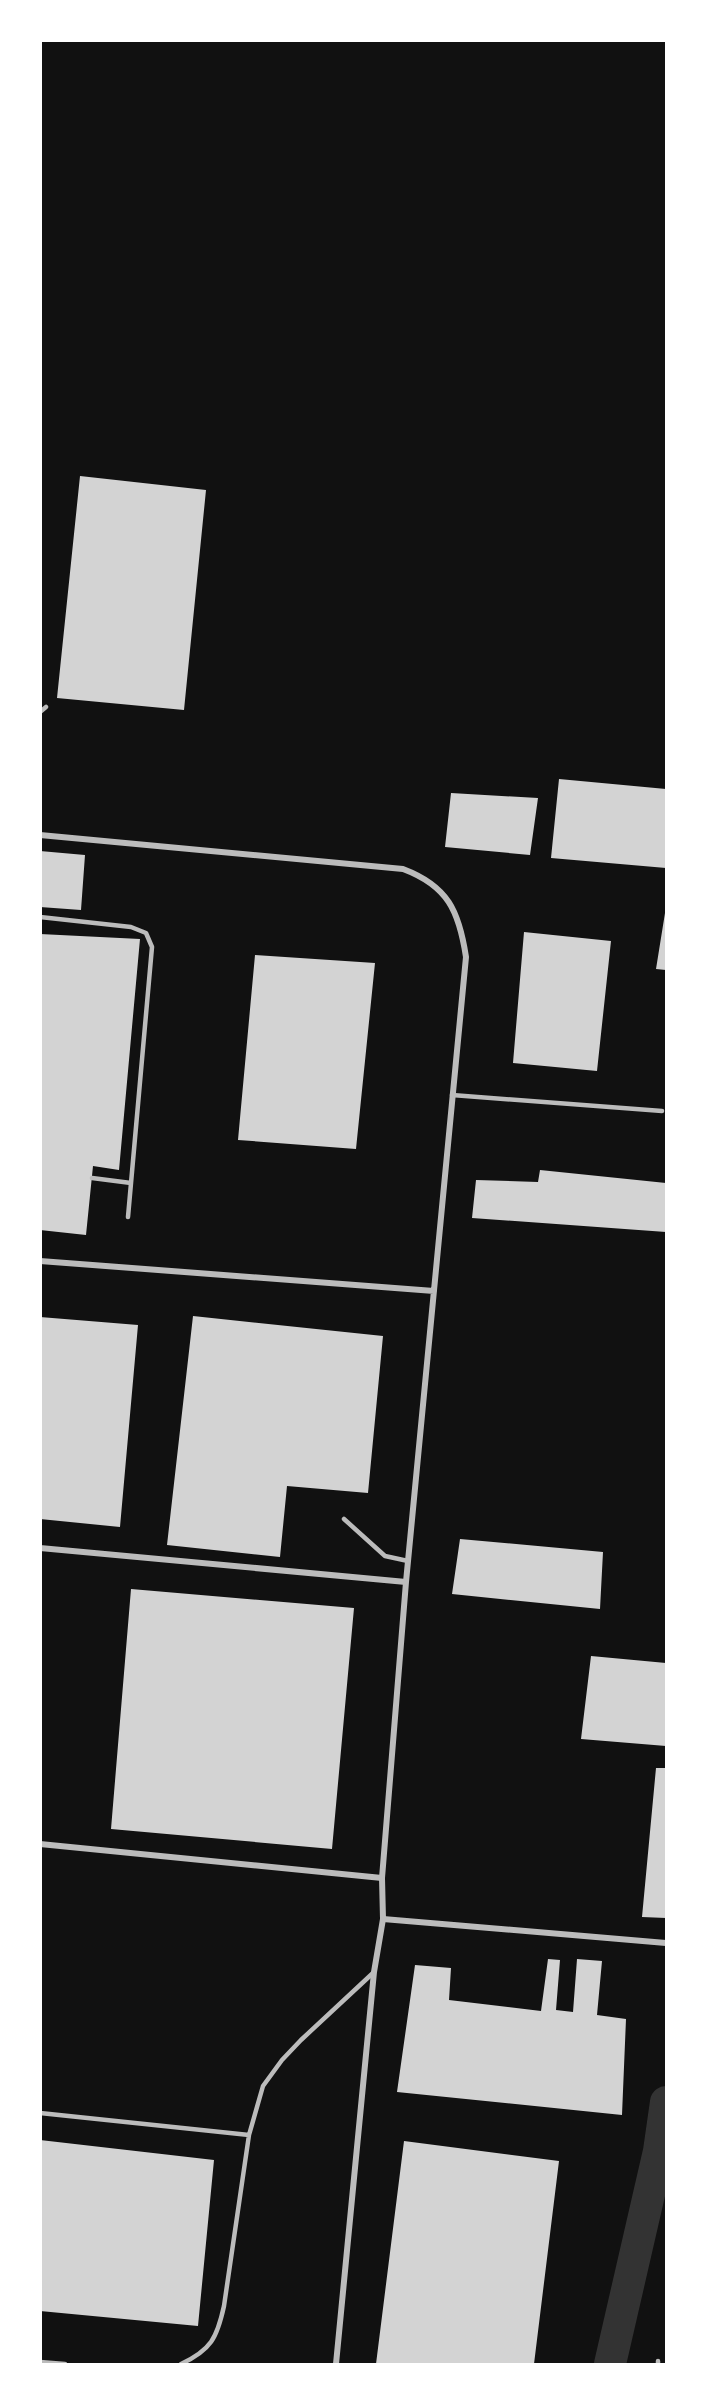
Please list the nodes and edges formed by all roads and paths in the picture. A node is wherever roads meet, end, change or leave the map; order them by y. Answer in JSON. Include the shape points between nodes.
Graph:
{"nodes":[{"id":1,"x":46,"y":707,"type":"dead end"},
{"id":2,"x":40,"y":712,"type":"edge"},
{"id":3,"x":40,"y":835,"type":"edge"},
{"id":4,"x":40,"y":917,"type":"edge"},
{"id":5,"x":452,"y":1095,"type":"junction"},
{"id":6,"x":662,"y":1111,"type":"dead end"},
{"id":7,"x":92,"y":1178,"type":"dead end"},
{"id":8,"x":131,"y":1183,"type":"junction"},
{"id":9,"x":128,"y":1217,"type":"dead end"},
{"id":10,"x":40,"y":1261,"type":"edge"},
{"id":11,"x":434,"y":1291,"type":"junction"},
{"id":12,"x":344,"y":1519,"type":"dead end"},
{"id":13,"x":40,"y":1548,"type":"edge"},
{"id":14,"x":408,"y":1562,"type":"junction"},
{"id":15,"x":406,"y":1582,"type":"junction"},
{"id":16,"x":40,"y":1844,"type":"edge"},
{"id":17,"x":382,"y":1878,"type":"junction"},
{"id":18,"x":383,"y":1919,"type":"junction"},
{"id":19,"x":666,"y":1943,"type":"edge"},
{"id":20,"x":374,"y":1972,"type":"junction"},
{"id":21,"x":40,"y":2113,"type":"edge"},
{"id":22,"x":249,"y":2135,"type":"junction"},
{"id":23,"x":40,"y":2362,"type":"edge"},
{"id":24,"x":65,"y":2364,"type":"edge"},
{"id":25,"x":181,"y":2364,"type":"edge"},
{"id":26,"x":336,"y":2364,"type":"edge"}],
"edges":[{"from":1,"to":2,"type":"lane"},
{"from":3,"to":5,"type":"street","via":[[370,864],[403,869],[423,877],[442,891],[452,906],[462,930],[466,957]]},
{"from":4,"to":8,"type":"lane","via":[[131,927],[146,933],[152,947]]},
{"from":5,"to":6,"type":"lane"},
{"from":5,"to":11,"type":"street"},
{"from":7,"to":8,"type":"lane"},
{"from":8,"to":9,"type":"lane"},
{"from":10,"to":11,"type":"street"},
{"from":11,"to":14,"type":"street"},
{"from":12,"to":14,"type":"lane","via":[[385,1556]]},
{"from":13,"to":15,"type":"street"},
{"from":14,"to":15,"type":"street"},
{"from":15,"to":17,"type":"street"},
{"from":16,"to":17,"type":"street"},
{"from":17,"to":18,"type":"street"},
{"from":18,"to":19,"type":"street"},
{"from":18,"to":20,"type":"street"},
{"from":20,"to":22,"type":"lane","via":[[282,2060],[263,2086]]},
{"from":20,"to":26,"type":"street"},
{"from":21,"to":22,"type":"lane"},
{"from":22,"to":25,"type":"lane","via":[[219,2330],[210,2346]]},
{"from":23,"to":24,"type":"lane"}]}
